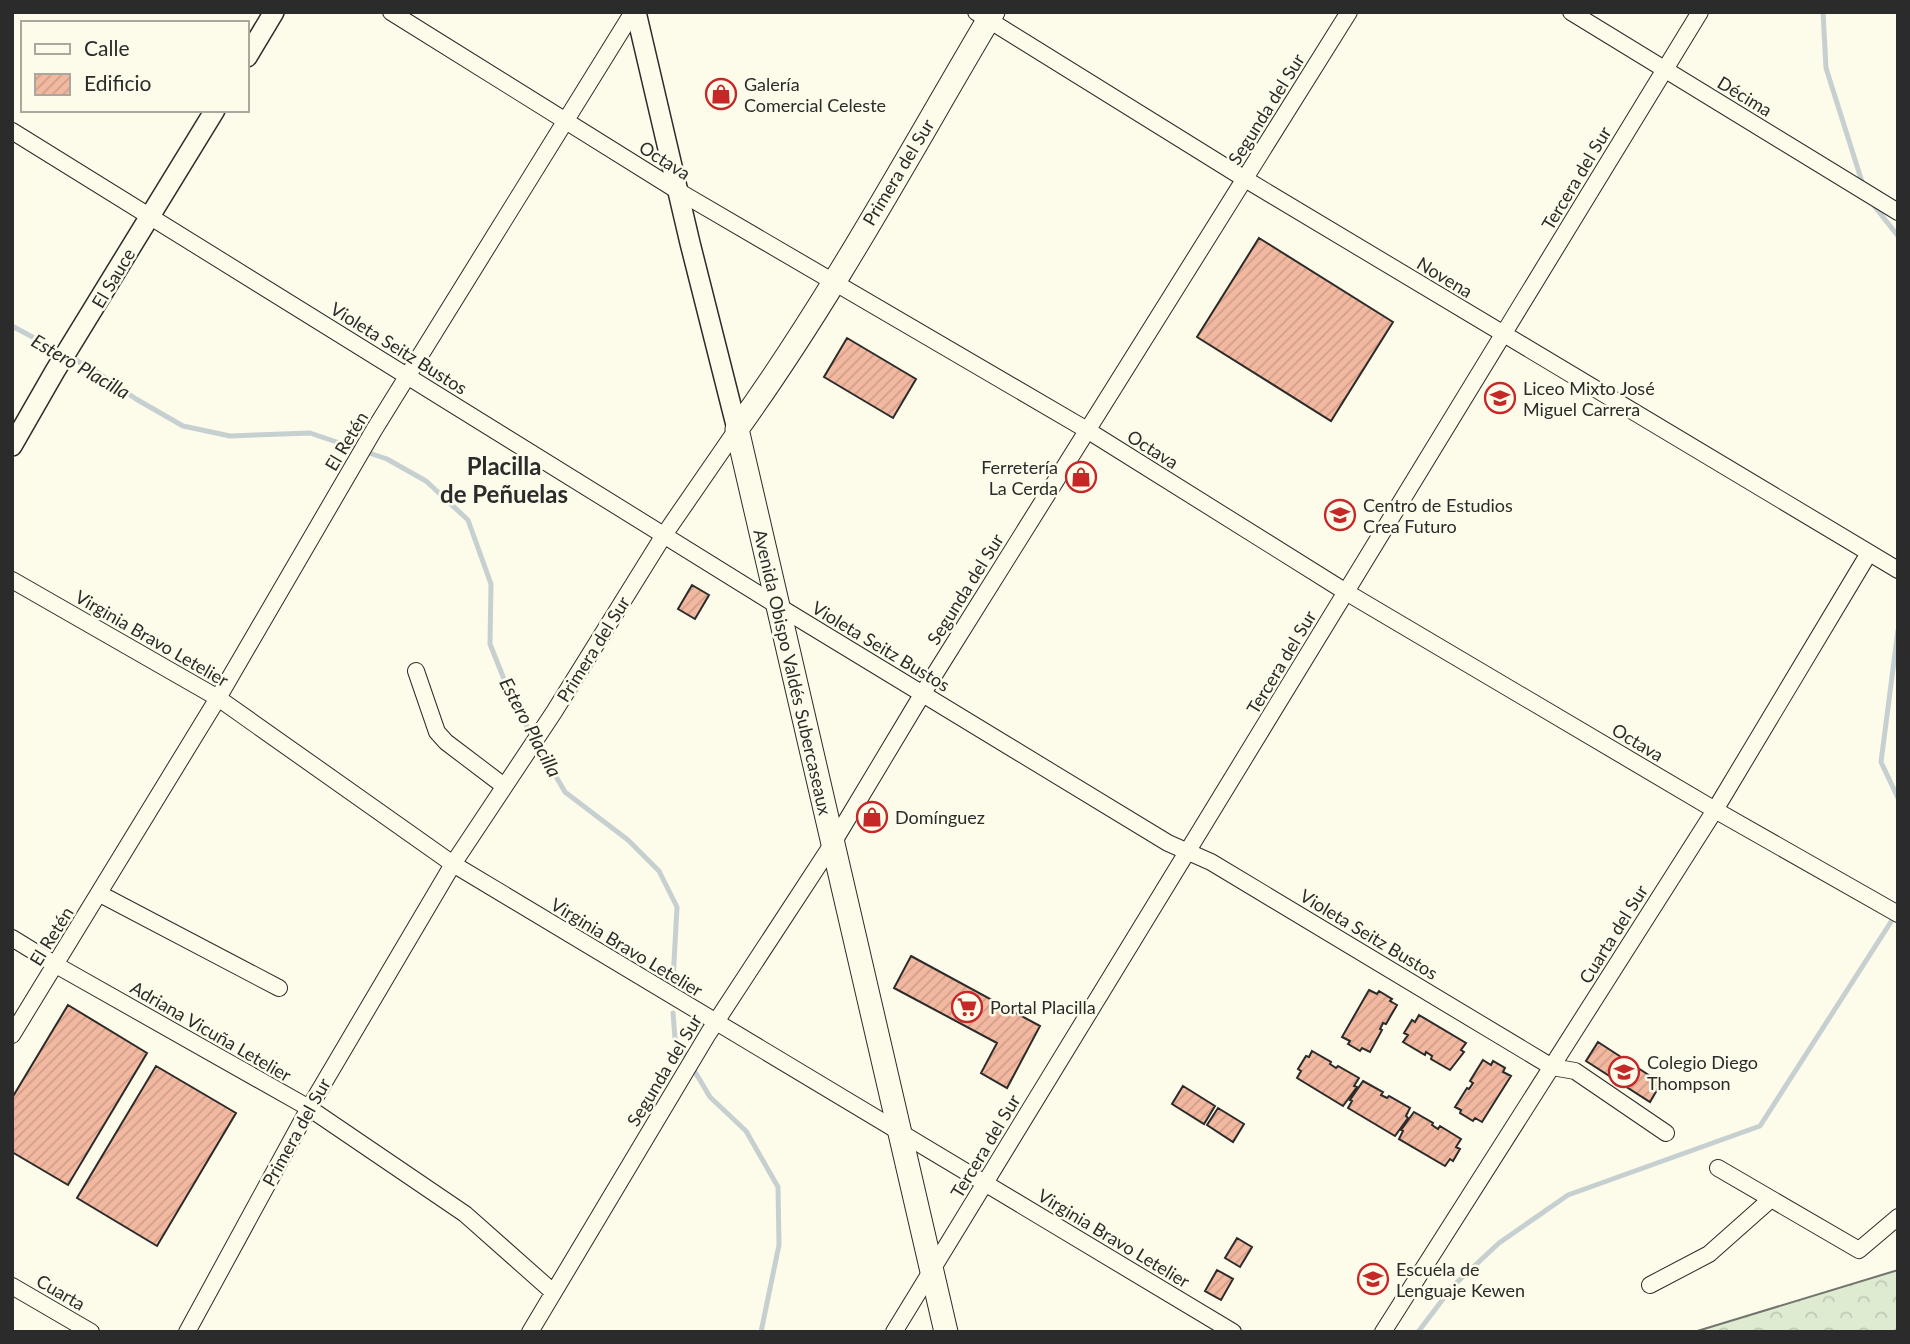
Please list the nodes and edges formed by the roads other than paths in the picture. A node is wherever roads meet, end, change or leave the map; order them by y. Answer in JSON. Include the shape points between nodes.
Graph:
{"nodes":[{"id":1,"x":274,"y":12,"type":"edge"},
{"id":2,"x":391,"y":12,"type":"edge"},
{"id":3,"x":635,"y":12,"type":"edge"},
{"id":4,"x":1349,"y":12,"type":"edge"},
{"id":5,"x":1571,"y":12,"type":"edge"},
{"id":6,"x":1700,"y":12,"type":"edge"},
{"id":7,"x":986,"y":15,"type":"edge"},
{"id":8,"x":248,"y":55,"type":"edge"},
{"id":9,"x":1665,"y":69,"type":"junction"},
{"id":10,"x":214,"y":112,"type":"edge"},
{"id":11,"x":566,"y":121,"type":"junction"},
{"id":12,"x":12,"y":131,"type":"edge"},
{"id":13,"x":1245,"y":179,"type":"junction"},
{"id":14,"x":678,"y":191,"type":"junction"},
{"id":15,"x":1898,"y":212,"type":"edge"},
{"id":16,"x":150,"y":216,"type":"junction"},
{"id":17,"x":833,"y":282,"type":"junction"},
{"id":18,"x":1503,"y":334,"type":"junction"},
{"id":19,"x":408,"y":376,"type":"junction"},
{"id":20,"x":737,"y":429,"type":"junction"},
{"id":21,"x":1087,"y":430,"type":"junction"},
{"id":22,"x":12,"y":446,"type":"edge"},
{"id":23,"x":664,"y":535,"type":"junction"},
{"id":24,"x":1869,"y":553,"type":"junction"},
{"id":25,"x":1894,"y":568,"type":"edge"},
{"id":26,"x":12,"y":580,"type":"edge"},
{"id":27,"x":1346,"y":592,"type":"junction"},
{"id":28,"x":778,"y":606,"type":"junction"},
{"id":29,"x":416,"y":671,"type":"dead end"},
{"id":30,"x":923,"y":693,"type":"junction"},
{"id":31,"x":218,"y":698,"type":"junction"},
{"id":32,"x":504,"y":786,"type":"junction"},
{"id":33,"x":1715,"y":810,"type":"junction"},
{"id":34,"x":832,"y":843,"type":"junction"},
{"id":35,"x":1188,"y":852,"type":"junction"},
{"id":36,"x":453,"y":864,"type":"junction"},
{"id":37,"x":100,"y":894,"type":"junction"},
{"id":38,"x":1898,"y":914,"type":"edge"},
{"id":39,"x":12,"y":938,"type":"edge"},
{"id":40,"x":56,"y":965,"type":"junction"},
{"id":41,"x":279,"y":988,"type":"dead end"},
{"id":42,"x":711,"y":1028,"type":"junction"},
{"id":43,"x":12,"y":1035,"type":"edge"},
{"id":44,"x":1552,"y":1067,"type":"junction"},
{"id":45,"x":309,"y":1108,"type":"junction"},
{"id":46,"x":900,"y":1132,"type":"junction"},
{"id":47,"x":1666,"y":1133,"type":"dead end"},
{"id":48,"x":1718,"y":1168,"type":"dead end"},
{"id":49,"x":985,"y":1183,"type":"junction"},
{"id":50,"x":1771,"y":1199,"type":"junction"},
{"id":51,"x":1898,"y":1217,"type":"edge"},
{"id":52,"x":932,"y":1271,"type":"junction"},
{"id":53,"x":1650,"y":1285,"type":"dead end"},
{"id":54,"x":12,"y":1286,"type":"edge"},
{"id":55,"x":553,"y":1292,"type":"junction"},
{"id":56,"x":91,"y":1332,"type":"edge"},
{"id":57,"x":187,"y":1332,"type":"edge"},
{"id":58,"x":530,"y":1332,"type":"edge"},
{"id":59,"x":894,"y":1332,"type":"edge"},
{"id":60,"x":946,"y":1332,"type":"edge"},
{"id":61,"x":1233,"y":1332,"type":"edge"},
{"id":62,"x":1383,"y":1332,"type":"edge"}],
"edges":[{"from":1,"to":8,"type":"street"},
{"from":2,"to":11,"type":"street","name":"Octava"},
{"from":3,"to":11,"type":"street","name":"El Retén"},
{"from":3,"to":14,"type":"street","name":"Avenida Obispo Valdés Subercaseaux"},
{"from":4,"to":13,"type":"street","name":"Segunda del Sur"},
{"from":5,"to":9,"type":"street","name":"Décima"},
{"from":6,"to":9,"type":"street","name":"Tercera del Sur"},
{"from":7,"to":13,"type":"street","name":"Novena"},
{"from":7,"to":17,"type":"main road","name":"Primera del Sur"},
{"from":9,"to":15,"type":"street","name":"Décima"},
{"from":9,"to":18,"type":"street","name":"Tercera del Sur"},
{"from":10,"to":16,"type":"street","name":"El Sauce"},
{"from":11,"to":14,"type":"street","name":"Octava"},
{"from":11,"to":19,"type":"street","name":"El Retén"},
{"from":12,"to":16,"type":"street","name":"Violeta Seitz Bustos"},
{"from":13,"to":18,"type":"street","name":"Novena"},
{"from":13,"to":21,"type":"street","name":"Segunda del Sur"},
{"from":14,"to":17,"type":"street","name":"Octava"},
{"from":14,"to":20,"type":"street","name":"Avenida Obispo Valdés Subercaseaux"},
{"from":16,"to":19,"type":"street","name":"Violeta Seitz Bustos"},
{"from":16,"to":22,"type":"street","name":"El Sauce"},
{"from":17,"to":20,"type":"main road","name":"Primera del Sur"},
{"from":17,"to":21,"type":"street","name":"Octava"},
{"from":18,"to":24,"type":"street","name":"Novena"},
{"from":18,"to":27,"type":"street","name":"Tercera del Sur"},
{"from":19,"to":23,"type":"street","name":"Violeta Seitz Bustos"},
{"from":19,"to":31,"type":"street","name":"El Retén"},
{"from":20,"to":23,"type":"street","name":"Primera del Sur"},
{"from":20,"to":28,"type":"main road","name":"Avenida Obispo Valdés Subercaseaux"},
{"from":21,"to":27,"type":"street","name":"Octava"},
{"from":21,"to":30,"type":"street","name":"Segunda del Sur"},
{"from":23,"to":28,"type":"street","name":"Violeta Seitz Bustos"},
{"from":23,"to":32,"type":"street","name":"Primera del Sur"},
{"from":24,"to":25,"type":"street","name":"Novena"},
{"from":24,"to":33,"type":"street","name":"Cuarta del Sur"},
{"from":26,"to":31,"type":"street","name":"Virginia Bravo Letelier"},
{"from":27,"to":33,"type":"street","name":"Octava"},
{"from":27,"to":35,"type":"street","name":"Tercera del Sur"},
{"from":28,"to":30,"type":"street","name":"Violeta Seitz Bustos"},
{"from":28,"to":34,"type":"main road","name":"Avenida Obispo Valdés Subercaseaux"},
{"from":29,"to":32,"type":"street","via":[[438,732]]},
{"from":30,"to":34,"type":"street","name":"Segunda del Sur"},
{"from":30,"to":35,"type":"street","name":"Violeta Seitz Bustos"},
{"from":31,"to":36,"type":"street","name":"Virginia Bravo Letelier"},
{"from":31,"to":37,"type":"street","name":"El Retén"},
{"from":32,"to":36,"type":"street","name":"Primera del Sur"},
{"from":33,"to":38,"type":"street","name":"Octava"},
{"from":33,"to":44,"type":"street","name":"Cuarta del Sur"},
{"from":34,"to":42,"type":"street","name":"Segunda del Sur"},
{"from":34,"to":46,"type":"main road","name":"Avenida Obispo Valdés Subercaseaux"},
{"from":35,"to":44,"type":"street","name":"Violeta Seitz Bustos"},
{"from":35,"to":49,"type":"street","name":"Tercera del Sur"},
{"from":36,"to":42,"type":"street","name":"Virginia Bravo Letelier"},
{"from":36,"to":45,"type":"street","name":"Primera del Sur"},
{"from":37,"to":40,"type":"street","name":"El Retén"},
{"from":37,"to":41,"type":"street"},
{"from":39,"to":40,"type":"street","name":"Adriana Vicuña Letelier"},
{"from":40,"to":43,"type":"street","name":"El Retén"},
{"from":40,"to":45,"type":"street","name":"Adriana Vicuña Letelier"},
{"from":42,"to":46,"type":"street","name":"Virginia Bravo Letelier"},
{"from":42,"to":55,"type":"street","name":"Segunda del Sur"},
{"from":44,"to":47,"type":"street","name":"Violeta Seitz Bustos","via":[[1575,1071]]},
{"from":44,"to":62,"type":"street","name":"Cuarta del Sur"},
{"from":45,"to":55,"type":"street","name":"Adriana Vicuña Letelier","via":[[465,1214]]},
{"from":45,"to":57,"type":"street","name":"Primera del Sur"},
{"from":46,"to":49,"type":"street","name":"Virginia Bravo Letelier"},
{"from":46,"to":52,"type":"main road","name":"Avenida Obispo Valdés Subercaseaux"},
{"from":48,"to":50,"type":"street"},
{"from":49,"to":52,"type":"street","name":"Tercera del Sur"},
{"from":49,"to":61,"type":"street","name":"Virginia Bravo Letelier"},
{"from":50,"to":51,"type":"street","via":[[1859,1250]]},
{"from":50,"to":53,"type":"street","via":[[1709,1254]]},
{"from":52,"to":59,"type":"street","name":"Tercera del Sur"},
{"from":52,"to":60,"type":"main road","name":"Avenida Obispo Valdés Subercaseaux"},
{"from":54,"to":56,"type":"street","name":"Cuarta"},
{"from":55,"to":58,"type":"street","name":"Segunda del Sur"}]}
